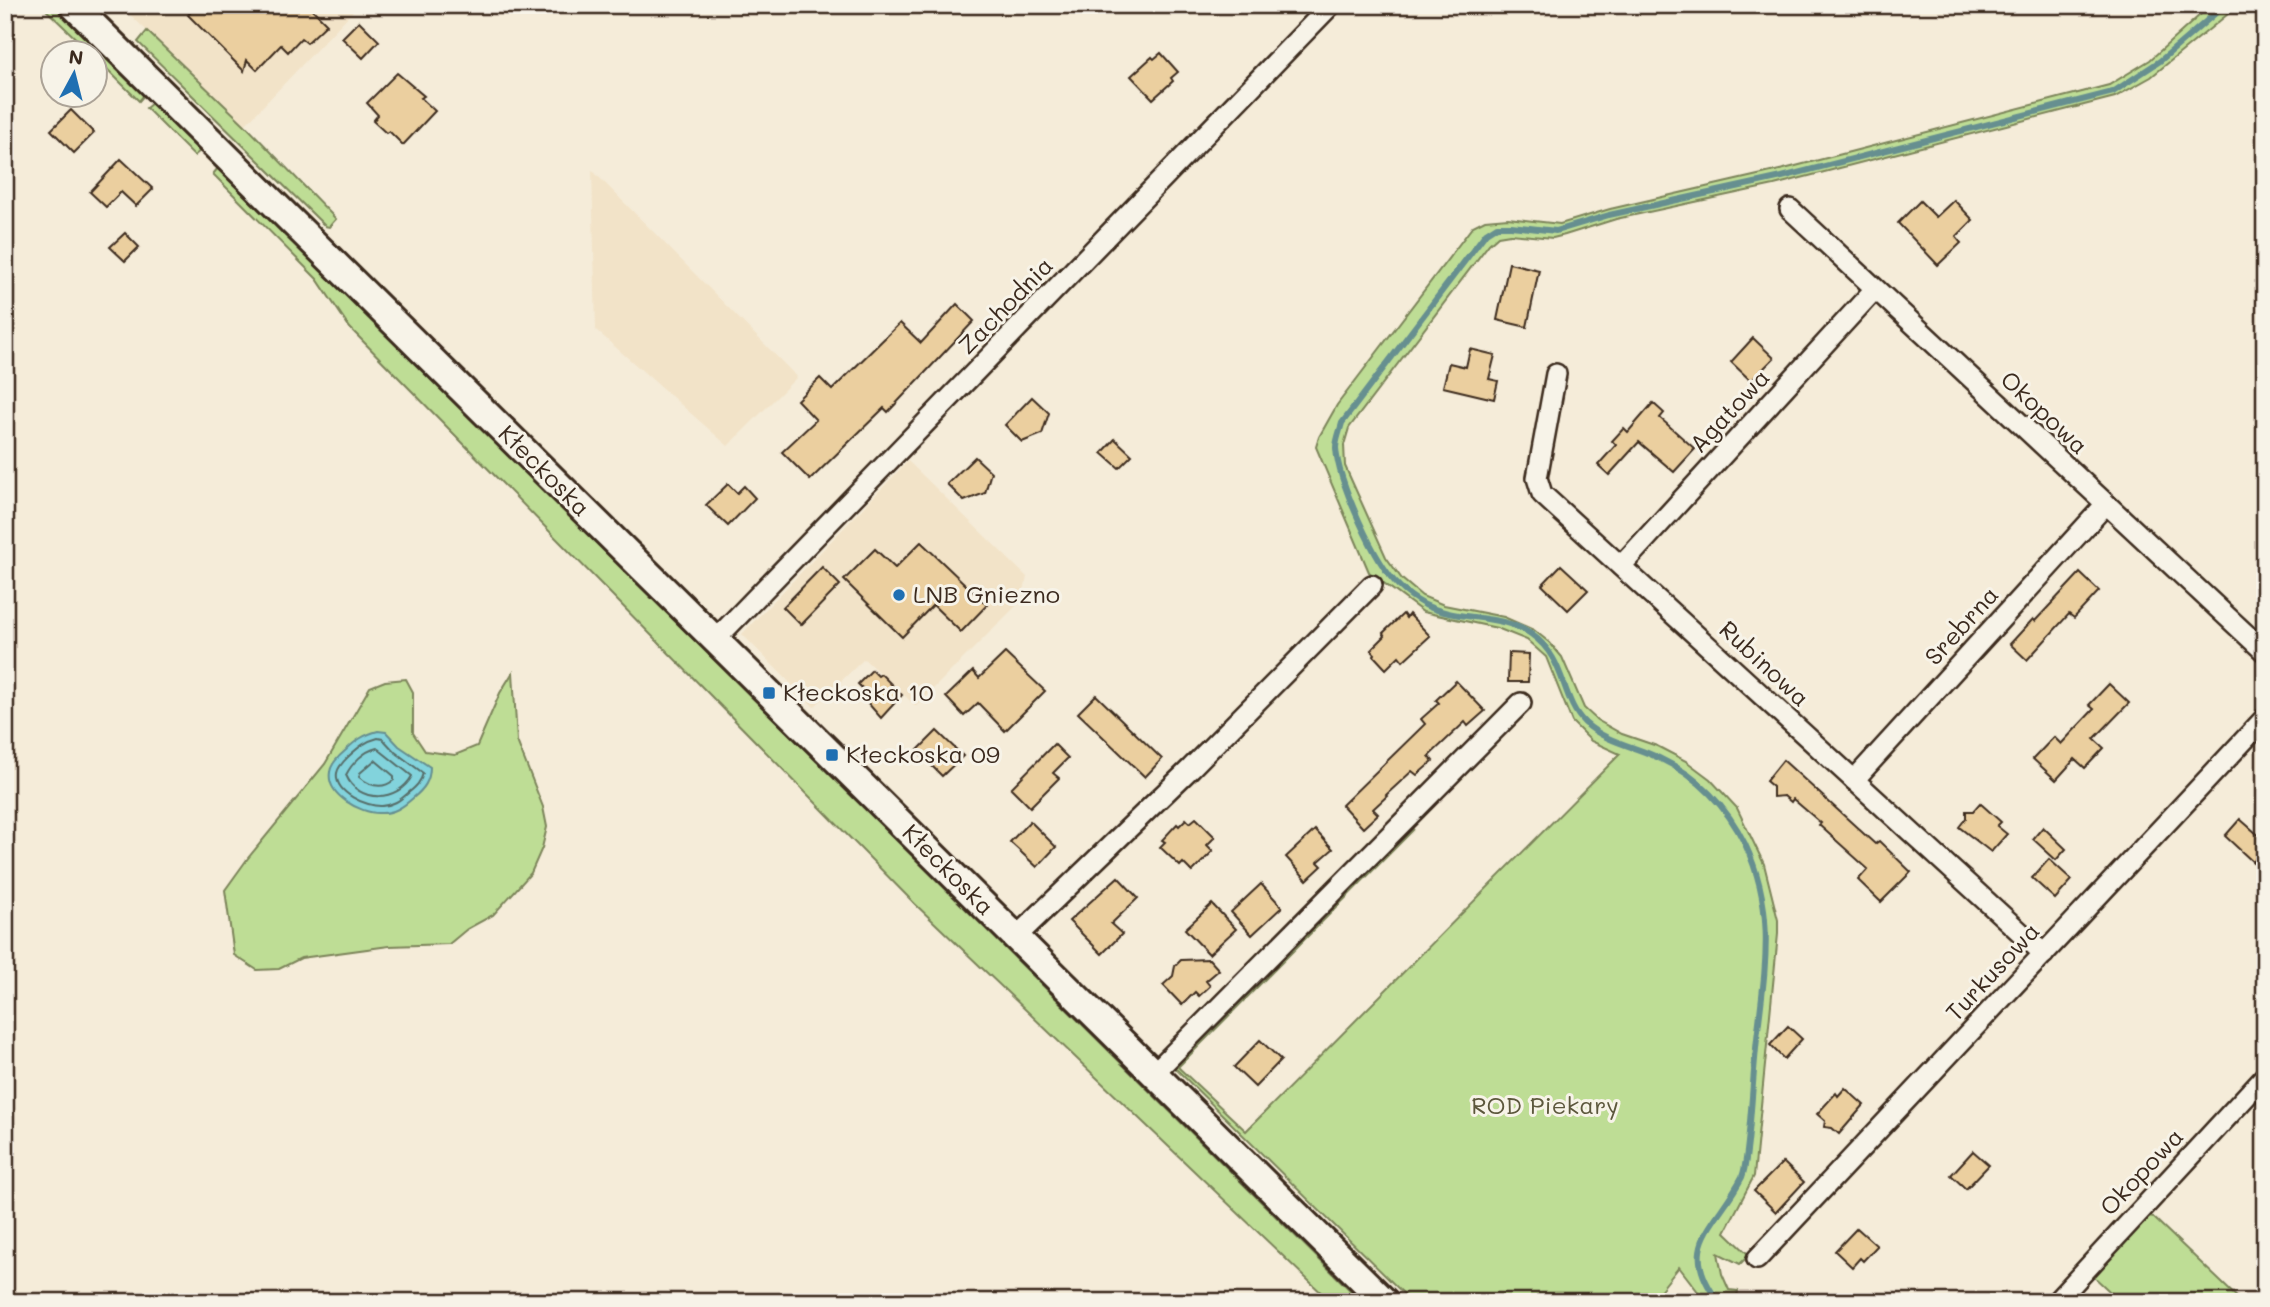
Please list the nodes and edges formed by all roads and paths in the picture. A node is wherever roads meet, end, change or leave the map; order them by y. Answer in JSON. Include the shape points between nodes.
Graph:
{"nodes":[{"id":1,"x":73,"y":5,"type":"edge"},
{"id":2,"x":1331,"y":5,"type":"edge"},
{"id":3,"x":1790,"y":209,"type":"dead end"},
{"id":4,"x":1875,"y":289,"type":"junction"},
{"id":5,"x":1556,"y":374,"type":"dead end"},
{"id":6,"x":2106,"y":504,"type":"junction"},
{"id":7,"x":1621,"y":566,"type":"junction"},
{"id":8,"x":1372,"y":585,"type":"dead end"},
{"id":9,"x":715,"y":640,"type":"junction"},
{"id":10,"x":2265,"y":652,"type":"edge"},
{"id":11,"x":1521,"y":703,"type":"dead end"},
{"id":12,"x":2265,"y":718,"type":"edge"},
{"id":13,"x":1854,"y":780,"type":"junction"},
{"id":14,"x":1016,"y":937,"type":"junction"},
{"id":15,"x":2044,"y":954,"type":"junction"},
{"id":16,"x":1154,"y":1073,"type":"junction"},
{"id":17,"x":2265,"y":1076,"type":"edge"},
{"id":18,"x":1757,"y":1259,"type":"dead end"},
{"id":19,"x":1385,"y":1302,"type":"edge"},
{"id":20,"x":2056,"y":1302,"type":"edge"}],
"edges":[{"from":1,"to":9,"type":"main road","name":"Kłeckoska"},
{"from":2,"to":9,"type":"street","name":"Zachodnia"},
{"from":3,"to":4,"type":"street","name":"Okopowa"},
{"from":4,"to":6,"type":"street","name":"Okopowa"},
{"from":4,"to":7,"type":"street","name":"Agatowa"},
{"from":5,"to":7,"type":"street","name":"Rubinowa","via":[[1537,478],[1542,494]]},
{"from":6,"to":10,"type":"street","name":"Okopowa"},
{"from":6,"to":13,"type":"street","name":"Srebrna"},
{"from":7,"to":13,"type":"street","name":"Rubinowa"},
{"from":8,"to":14,"type":"street"},
{"from":9,"to":14,"type":"main road","name":"Kłeckoska"},
{"from":11,"to":16,"type":"street"},
{"from":12,"to":15,"type":"street","name":"Turkusowa"},
{"from":13,"to":15,"type":"street","name":"Rubinowa"},
{"from":14,"to":16,"type":"main road","name":"Kłeckoska"},
{"from":15,"to":18,"type":"street","name":"Turkusowa"},
{"from":16,"to":19,"type":"main road","name":"Kłeckoska"},
{"from":17,"to":20,"type":"street","name":"Okopowa"}]}
